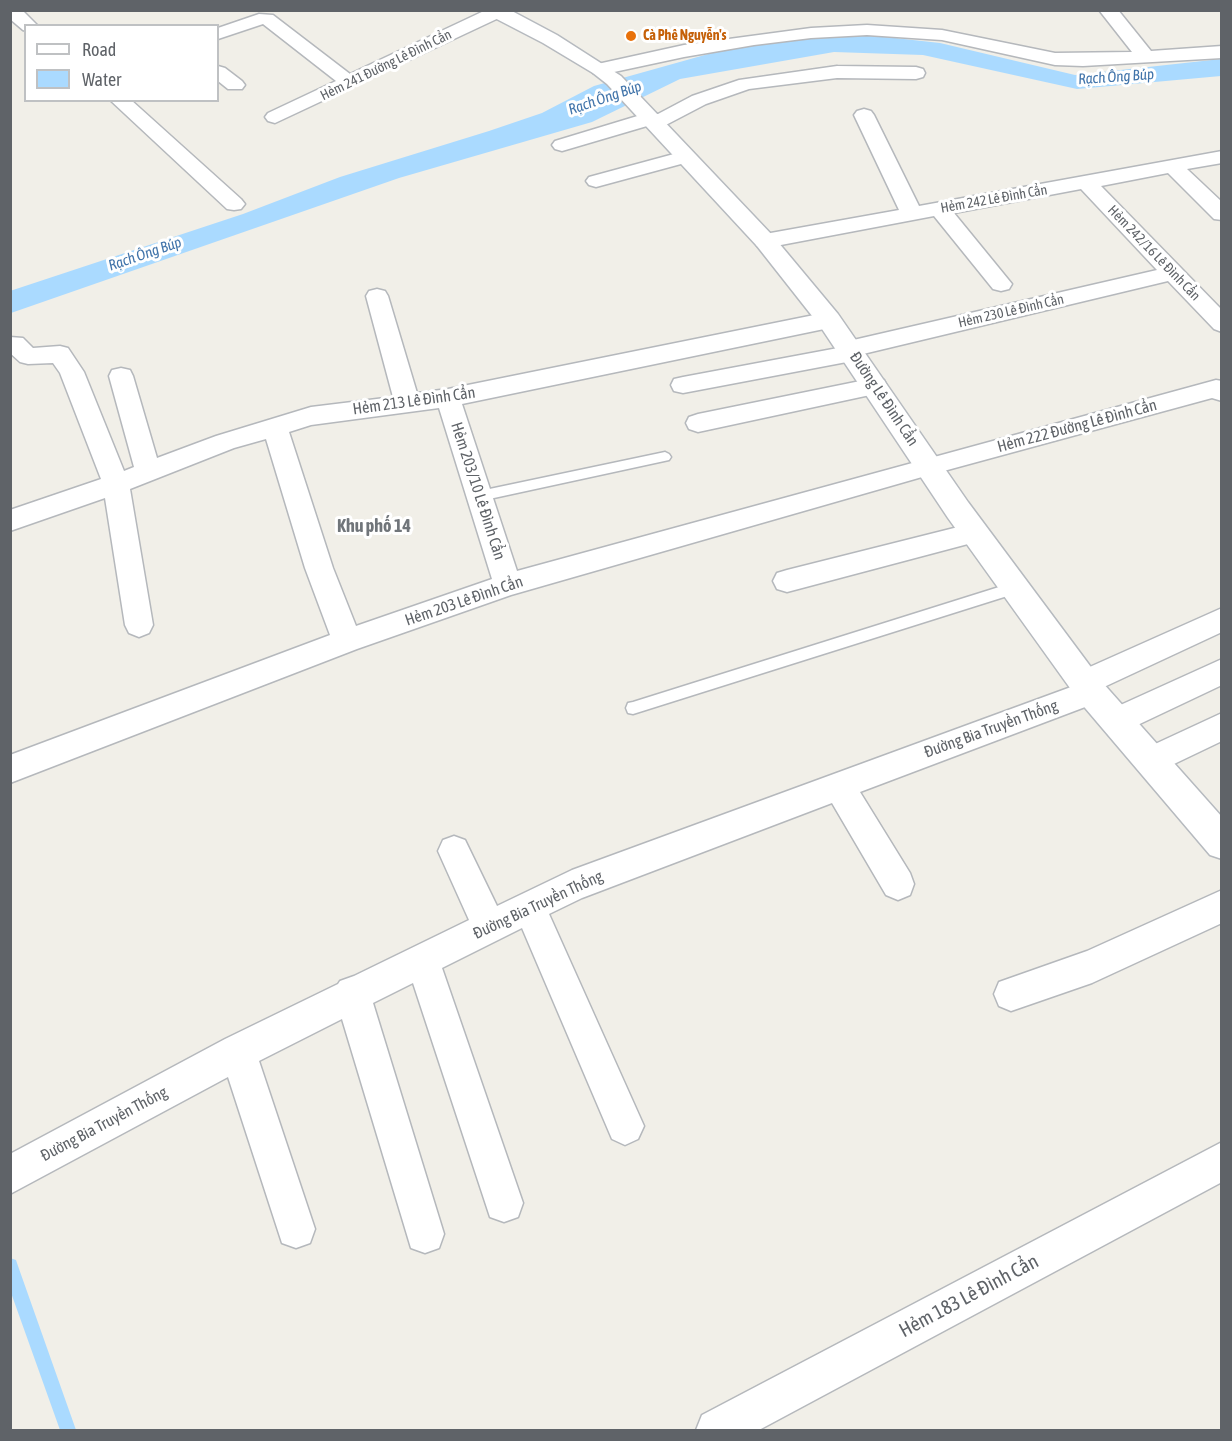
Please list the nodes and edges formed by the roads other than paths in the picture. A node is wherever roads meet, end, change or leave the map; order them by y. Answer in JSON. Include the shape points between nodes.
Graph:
{"nodes":[{"id":1,"x":11,"y":10,"type":"edge"},
{"id":2,"x":1108,"y":10,"type":"edge"},
{"id":3,"x":495,"y":11,"type":"edge"},
{"id":4,"x":798,"y":18,"type":"dead end"},
{"id":5,"x":27,"y":24,"type":"edge"},
{"id":6,"x":811,"y":33,"type":"junction"},
{"id":7,"x":219,"y":34,"type":"edge"},
{"id":8,"x":1221,"y":52,"type":"edge"},
{"id":9,"x":1146,"y":57,"type":"junction"},
{"id":10,"x":219,"y":73,"type":"edge"},
{"id":11,"x":916,"y":73,"type":"dead end"},
{"id":12,"x":607,"y":74,"type":"junction"},
{"id":13,"x":349,"y":82,"type":"junction"},
{"id":14,"x":235,"y":85,"type":"dead end"},
{"id":15,"x":121,"y":102,"type":"edge"},
{"id":16,"x":864,"y":115,"type":"dead end"},
{"id":17,"x":275,"y":117,"type":"dead end"},
{"id":18,"x":651,"y":118,"type":"junction"},
{"id":19,"x":562,"y":145,"type":"dead end"},
{"id":20,"x":685,"y":157,"type":"junction"},
{"id":21,"x":1221,"y":157,"type":"edge"},
{"id":22,"x":1172,"y":166,"type":"junction"},
{"id":23,"x":596,"y":181,"type":"dead end"},
{"id":24,"x":1086,"y":182,"type":"junction"},
{"id":25,"x":234,"y":204,"type":"dead end"},
{"id":26,"x":939,"y":209,"type":"junction"},
{"id":27,"x":1221,"y":213,"type":"edge"},
{"id":28,"x":912,"y":214,"type":"junction"},
{"id":29,"x":765,"y":241,"type":"junction"},
{"id":30,"x":1173,"y":273,"type":"junction"},
{"id":31,"x":1001,"y":284,"type":"dead end"},
{"id":32,"x":377,"y":296,"type":"dead end"},
{"id":33,"x":829,"y":321,"type":"junction"},
{"id":34,"x":1221,"y":324,"type":"edge"},
{"id":35,"x":15,"y":344,"type":"dead end"},
{"id":36,"x":851,"y":351,"type":"junction"},
{"id":37,"x":121,"y":376,"type":"dead end"},
{"id":38,"x":683,"y":385,"type":"dead end"},
{"id":39,"x":875,"y":386,"type":"junction"},
{"id":40,"x":1221,"y":393,"type":"edge"},
{"id":41,"x":448,"y":398,"type":"junction"},
{"id":42,"x":406,"y":403,"type":"junction"},
{"id":43,"x":698,"y":423,"type":"dead end"},
{"id":44,"x":275,"y":427,"type":"junction"},
{"id":45,"x":665,"y":457,"type":"dead end"},
{"id":46,"x":929,"y":466,"type":"junction"},
{"id":47,"x":148,"y":472,"type":"junction"},
{"id":48,"x":116,"y":484,"type":"junction"},
{"id":49,"x":480,"y":496,"type":"junction"},
{"id":50,"x":10,"y":521,"type":"edge"},
{"id":51,"x":974,"y":533,"type":"junction"},
{"id":52,"x":787,"y":581,"type":"dead end"},
{"id":53,"x":508,"y":585,"type":"junction"},
{"id":54,"x":1015,"y":588,"type":"junction"},
{"id":55,"x":1221,"y":620,"type":"edge"},
{"id":56,"x":139,"y":625,"type":"dead end"},
{"id":57,"x":347,"y":641,"type":"junction"},
{"id":58,"x":1221,"y":671,"type":"edge"},
{"id":59,"x":1088,"y":687,"type":"junction"},
{"id":60,"x":633,"y":708,"type":"dead end"},
{"id":61,"x":1116,"y":721,"type":"junction"},
{"id":62,"x":1221,"y":726,"type":"edge"},
{"id":63,"x":1151,"y":762,"type":"junction"},
{"id":64,"x":10,"y":769,"type":"edge"},
{"id":65,"x":840,"y":786,"type":"junction"},
{"id":66,"x":1221,"y":843,"type":"edge"},
{"id":67,"x":454,"y":851,"type":"dead end"},
{"id":68,"x":898,"y":884,"type":"dead end"},
{"id":69,"x":1221,"y":906,"type":"edge"},
{"id":70,"x":529,"y":907,"type":"junction"},
{"id":71,"x":489,"y":927,"type":"junction"},
{"id":72,"x":422,"y":960,"type":"junction"},
{"id":73,"x":352,"y":993,"type":"junction"},
{"id":74,"x":1011,"y":994,"type":"dead end"},
{"id":75,"x":238,"y":1052,"type":"junction"},
{"id":76,"x":625,"y":1126,"type":"dead end"},
{"id":77,"x":1221,"y":1161,"type":"edge"},
{"id":78,"x":13,"y":1167,"type":"edge"},
{"id":79,"x":504,"y":1203,"type":"dead end"},
{"id":80,"x":296,"y":1229,"type":"dead end"},
{"id":81,"x":425,"y":1233,"type":"dead end"},
{"id":82,"x":717,"y":1431,"type":"edge"}],
"edges":[{"from":1,"to":5,"type":"street"},
{"from":2,"to":9,"type":"street"},
{"from":3,"to":12,"type":"street","name":"Đường Lê Đình Cẩn"},
{"from":3,"to":13,"type":"street","name":"Hẻm 241 Đường Lê Đình Cẩn"},
{"from":4,"to":6,"type":"street"},
{"from":6,"to":9,"type":"street","via":[[867,30],[942,35],[1055,59]]},
{"from":6,"to":12,"type":"street","via":[[684,51]]},
{"from":7,"to":13,"type":"street","via":[[267,19]]},
{"from":8,"to":9,"type":"street"},
{"from":10,"to":14,"type":"street"},
{"from":11,"to":18,"type":"street","via":[[837,72],[746,84]]},
{"from":12,"to":18,"type":"street","name":"Đường Lê Đình Cẩn"},
{"from":13,"to":17,"type":"street","name":"Hẻm 241 Đường Lê Đình Cẩn"},
{"from":15,"to":25,"type":"street"},
{"from":16,"to":28,"type":"street"},
{"from":18,"to":19,"type":"street"},
{"from":18,"to":20,"type":"street","name":"Đường Lê Đình Cẩn"},
{"from":20,"to":23,"type":"street"},
{"from":20,"to":29,"type":"street","name":"Đường Lê Đình Cẩn"},
{"from":21,"to":22,"type":"street","name":"Hẻm 242 Lê Đình Cẩn"},
{"from":22,"to":24,"type":"street","name":"Hẻm 242 Lê Đình Cẩn"},
{"from":22,"to":27,"type":"street"},
{"from":24,"to":26,"type":"street","name":"Hẻm 242 Lê Đình Cẩn"},
{"from":24,"to":30,"type":"street","name":"Hẻm 242/16 Lê Đình Cẩn"},
{"from":26,"to":28,"type":"street","name":"Hẻm 242 Lê Đình Cẩn"},
{"from":26,"to":31,"type":"street"},
{"from":28,"to":29,"type":"street","name":"Hẻm 242 Lê Đình Cẩn"},
{"from":29,"to":33,"type":"street","name":"Đường Lê Đình Cẩn"},
{"from":30,"to":34,"type":"street","name":"Hẻm 242/16 Lê Đình Cẩn"},
{"from":30,"to":36,"type":"street","name":"Hẻm 230 Lê Đình Cẩn"},
{"from":32,"to":42,"type":"street"},
{"from":33,"to":36,"type":"street","name":"Đường Lê Đình Cẩn"},
{"from":33,"to":41,"type":"street","name":"Hẻm 213 Lê Đình Cẩn"},
{"from":35,"to":48,"type":"street","via":[[28,356],[60,354],[72,372]]},
{"from":36,"to":38,"type":"street","name":"Hẻm 230 Lê Đình Cẩn"},
{"from":36,"to":39,"type":"street","name":"Đường Lê Đình Cẩn"},
{"from":37,"to":47,"type":"street"},
{"from":39,"to":43,"type":"street"},
{"from":39,"to":46,"type":"street","name":"Đường Lê Đình Cẩn"},
{"from":40,"to":46,"type":"street","name":"Hẻm 222 Đường Lê Đình Cẩn","via":[[1216,388]]},
{"from":41,"to":42,"type":"street","name":"Hẻm 213 Lê Đình Cẩn"},
{"from":41,"to":49,"type":"street","name":"Hẻm 203/10 Lê Đình Cẩn"},
{"from":42,"to":44,"type":"street","name":"Hẻm 213 Lê Đình Cẩn","via":[[311,416]]},
{"from":44,"to":47,"type":"street","name":"Hẻm 213 Lê Đình Cẩn"},
{"from":44,"to":57,"type":"street","via":[[319,568]]},
{"from":45,"to":49,"type":"lane"},
{"from":46,"to":51,"type":"street","name":"Đường Lê Đình Cẩn"},
{"from":46,"to":53,"type":"street","name":"Hẻm 203 Lê Đình Cẩn"},
{"from":47,"to":48,"type":"street","name":"Hẻm 213 Lê Đình Cẩn"},
{"from":48,"to":50,"type":"street","name":"Hẻm 213 Lê Đình Cẩn"},
{"from":48,"to":56,"type":"street"},
{"from":49,"to":53,"type":"street","name":"Hẻm 203/10 Lê Đình Cẩn"},
{"from":51,"to":52,"type":"street"},
{"from":51,"to":54,"type":"street","name":"Đường Lê Đình Cẩn"},
{"from":53,"to":57,"type":"street","name":"Hẻm 203 Lê Đình Cẩn"},
{"from":54,"to":59,"type":"street","name":"Đường Lê Đình Cẩn"},
{"from":54,"to":60,"type":"lane"},
{"from":55,"to":59,"type":"street","name":"Đường Bia Truyền Thống"},
{"from":57,"to":64,"type":"street","name":"Hẻm 203 Lê Đình Cẩn"},
{"from":58,"to":61,"type":"street"},
{"from":59,"to":61,"type":"street","name":"Đường Lê Đình Cẩn"},
{"from":59,"to":65,"type":"street","name":"Đường Bia Truyền Thống"},
{"from":61,"to":63,"type":"street","name":"Đường Lê Đình Cẩn"},
{"from":62,"to":63,"type":"street"},
{"from":63,"to":66,"type":"street","name":"Đường Lê Đình Cẩn"},
{"from":65,"to":68,"type":"street"},
{"from":65,"to":70,"type":"street","name":"Đường Bia Truyền Thống","via":[[572,886]]},
{"from":67,"to":71,"type":"street"},
{"from":69,"to":74,"type":"street","via":[[1092,966]]},
{"from":70,"to":71,"type":"street","name":"Đường Bia Truyền Thống"},
{"from":70,"to":76,"type":"street"},
{"from":71,"to":72,"type":"street","name":"Đường Bia Truyền Thống"},
{"from":72,"to":73,"type":"street","name":"Đường Bia Truyền Thống"},
{"from":72,"to":79,"type":"street"},
{"from":73,"to":75,"type":"street","name":"Đường Bia Truyền Thống"},
{"from":73,"to":81,"type":"street"},
{"from":75,"to":78,"type":"street","name":"Đường Bia Truyền Thống"},
{"from":75,"to":80,"type":"street"},
{"from":77,"to":82,"type":"street","name":"Hẻm 183 Lê Đình Cẩn"}]}
